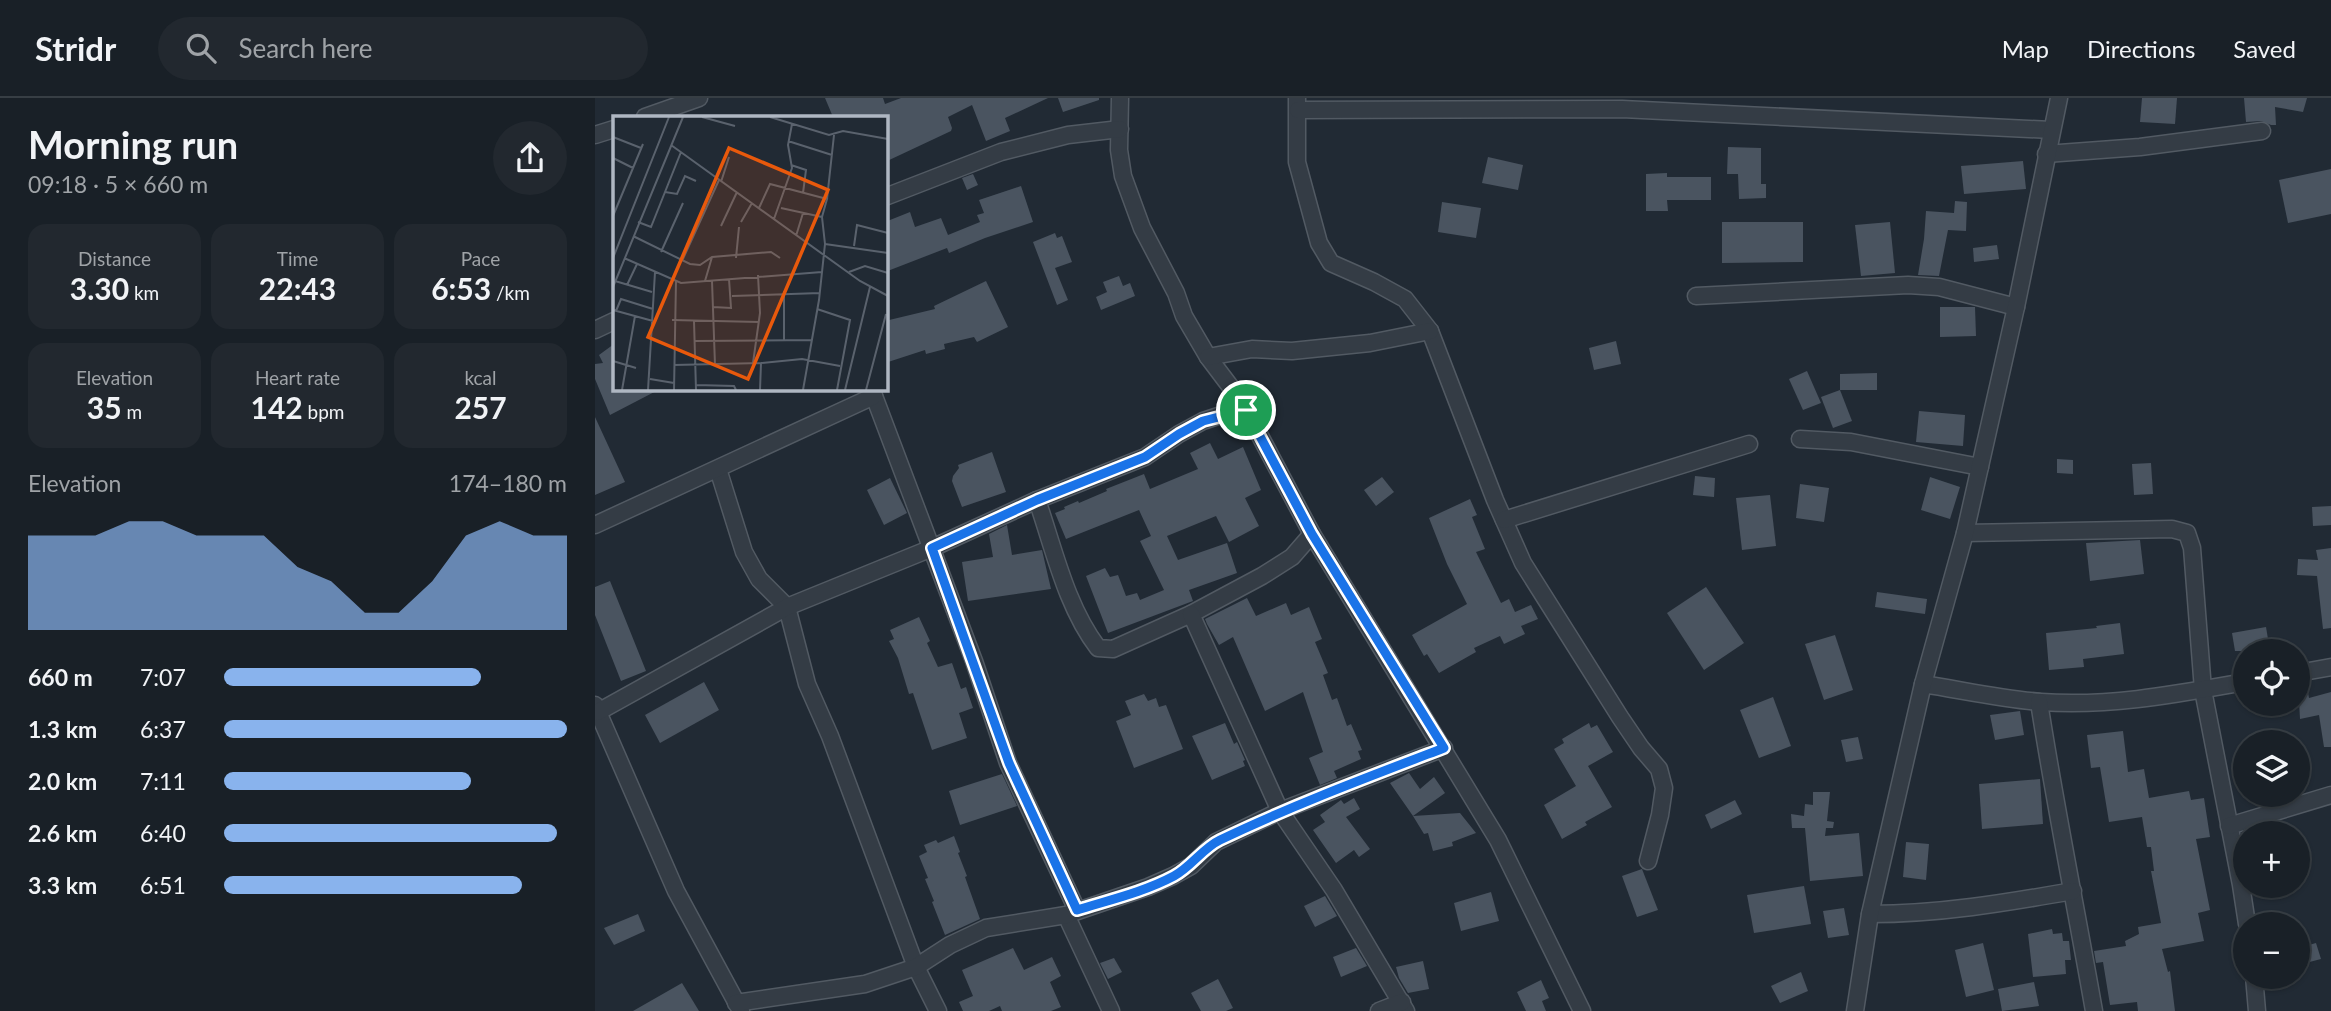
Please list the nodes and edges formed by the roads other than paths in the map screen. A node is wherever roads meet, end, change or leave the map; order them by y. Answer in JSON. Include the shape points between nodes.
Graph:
{"nodes":[{"id":1,"x":699,"y":98,"type":"edge"},
{"id":2,"x":1120,"y":98,"type":"edge"},
{"id":3,"x":2059,"y":98,"type":"edge"},
{"id":4,"x":1297,"y":104,"type":"edge"},
{"id":5,"x":648,"y":116,"type":"edge"},
{"id":6,"x":613,"y":128,"type":"edge"},
{"id":7,"x":1120,"y":130,"type":"junction"},
{"id":8,"x":2051,"y":130,"type":"junction"},
{"id":9,"x":2262,"y":131,"type":"dead end"},
{"id":10,"x":595,"y":135,"type":"edge"},
{"id":11,"x":2046,"y":154,"type":"junction"},
{"id":12,"x":887,"y":196,"type":"edge"},
{"id":13,"x":1696,"y":296,"type":"dead end"},
{"id":14,"x":2016,"y":307,"type":"junction"},
{"id":15,"x":613,"y":321,"type":"edge"},
{"id":16,"x":595,"y":330,"type":"edge"},
{"id":17,"x":1430,"y":331,"type":"junction"},
{"id":18,"x":1208,"y":357,"type":"junction"},
{"id":19,"x":872,"y":392,"type":"edge"},
{"id":20,"x":1246,"y":410,"type":"junction"},
{"id":21,"x":1800,"y":439,"type":"dead end"},
{"id":22,"x":1749,"y":444,"type":"dead end"},
{"id":23,"x":1980,"y":467,"type":"junction"},
{"id":24,"x":718,"y":469,"type":"junction"},
{"id":25,"x":1037,"y":500,"type":"junction"},
{"id":26,"x":1504,"y":520,"type":"junction"},
{"id":27,"x":595,"y":525,"type":"edge"},
{"id":28,"x":1965,"y":533,"type":"junction"},
{"id":29,"x":1312,"y":534,"type":"junction"},
{"id":30,"x":932,"y":548,"type":"junction"},
{"id":31,"x":786,"y":607,"type":"junction"},
{"id":32,"x":1191,"y":614,"type":"junction"},
{"id":33,"x":2331,"y":667,"type":"edge"},
{"id":34,"x":2310,"y":671,"type":"edge"},
{"id":35,"x":1923,"y":684,"type":"junction"},
{"id":36,"x":2233,"y":684,"type":"edge"},
{"id":37,"x":2203,"y":690,"type":"junction"},
{"id":38,"x":2039,"y":702,"type":"junction"},
{"id":39,"x":596,"y":708,"type":"edge"},
{"id":40,"x":1444,"y":748,"type":"junction"},
{"id":41,"x":2331,"y":795,"type":"edge"},
{"id":42,"x":1280,"y":811,"type":"junction"},
{"id":43,"x":2229,"y":826,"type":"junction"},
{"id":44,"x":1648,"y":861,"type":"dead end"},
{"id":45,"x":2073,"y":891,"type":"junction"},
{"id":46,"x":1071,"y":912,"type":"junction"},
{"id":47,"x":2245,"y":912,"type":"edge"},
{"id":48,"x":1870,"y":914,"type":"junction"},
{"id":49,"x":916,"y":967,"type":"junction"},
{"id":50,"x":2255,"y":989,"type":"edge"},
{"id":51,"x":738,"y":1007,"type":"edge"},
{"id":52,"x":1404,"y":1007,"type":"edge"},
{"id":53,"x":938,"y":1011,"type":"edge"},
{"id":54,"x":1111,"y":1011,"type":"edge"},
{"id":55,"x":1379,"y":1011,"type":"edge"},
{"id":56,"x":1582,"y":1011,"type":"edge"},
{"id":57,"x":1856,"y":1011,"type":"edge"},
{"id":58,"x":2094,"y":1011,"type":"edge"},
{"id":59,"x":2257,"y":1011,"type":"edge"}],
"edges":[{"from":1,"to":5,"type":"street"},
{"from":2,"to":7,"type":"street"},
{"from":3,"to":8,"type":"street"},
{"from":4,"to":8,"type":"street","via":[[1622,109]]},
{"from":4,"to":17,"type":"street","via":[[1297,162],[1319,243],[1331,263],[1405,299]]},
{"from":6,"to":10,"type":"street"},
{"from":7,"to":12,"type":"street","via":[[1068,135],[1001,152]]},
{"from":7,"to":18,"type":"street","via":[[1123,176],[1137,216]]},
{"from":8,"to":11,"type":"street"},
{"from":9,"to":11,"type":"street"},
{"from":11,"to":14,"type":"street"},
{"from":13,"to":14,"type":"street","via":[[1908,285],[1940,287]]},
{"from":14,"to":23,"type":"street"},
{"from":15,"to":16,"type":"street"},
{"from":17,"to":18,"type":"street","via":[[1370,343],[1292,351],[1252,349]]},
{"from":17,"to":26,"type":"street"},
{"from":18,"to":20,"type":"street"},
{"from":19,"to":24,"type":"street"},
{"from":19,"to":30,"type":"street"},
{"from":20,"to":25,"type":"street","via":[[1203,421],[1145,457]]},
{"from":20,"to":29,"type":"street"},
{"from":21,"to":23,"type":"street","via":[[1851,442]]},
{"from":22,"to":26,"type":"street"},
{"from":23,"to":28,"type":"street"},
{"from":24,"to":27,"type":"street"},
{"from":24,"to":31,"type":"street","via":[[744,552],[759,579]]},
{"from":25,"to":30,"type":"street"},
{"from":25,"to":32,"type":"street","via":[[1073,603],[1098,648],[1113,649]]},
{"from":26,"to":44,"type":"street","via":[[1550,607],[1659,769],[1664,788]]},
{"from":28,"to":35,"type":"street"},
{"from":28,"to":37,"type":"street","via":[[2172,529],[2187,533]]},
{"from":29,"to":32,"type":"street","via":[[1279,566]]},
{"from":29,"to":40,"type":"street"},
{"from":30,"to":31,"type":"street"},
{"from":30,"to":46,"type":"street","via":[[1009,763]]},
{"from":31,"to":39,"type":"street"},
{"from":31,"to":49,"type":"street","via":[[807,684]]},
{"from":32,"to":42,"type":"street"},
{"from":33,"to":34,"type":"street"},
{"from":35,"to":38,"type":"street"},
{"from":35,"to":48,"type":"street"},
{"from":36,"to":37,"type":"street"},
{"from":37,"to":38,"type":"street","via":[[2140,700]]},
{"from":37,"to":43,"type":"street"},
{"from":38,"to":45,"type":"street"},
{"from":39,"to":51,"type":"street","via":[[676,891]]},
{"from":40,"to":42,"type":"street"},
{"from":40,"to":56,"type":"street","via":[[1498,840]]},
{"from":41,"to":43,"type":"street"},
{"from":42,"to":46,"type":"street","via":[[1216,842],[1174,876]]},
{"from":42,"to":52,"type":"street"},
{"from":43,"to":47,"type":"street"},
{"from":45,"to":48,"type":"street","via":[[1990,906]]},
{"from":45,"to":58,"type":"street"},
{"from":46,"to":49,"type":"street","via":[[986,928]]},
{"from":46,"to":54,"type":"street"},
{"from":48,"to":57,"type":"street"},
{"from":49,"to":51,"type":"street","via":[[865,984]]},
{"from":49,"to":53,"type":"street"},
{"from":50,"to":59,"type":"street"},
{"from":52,"to":55,"type":"street"}]}
